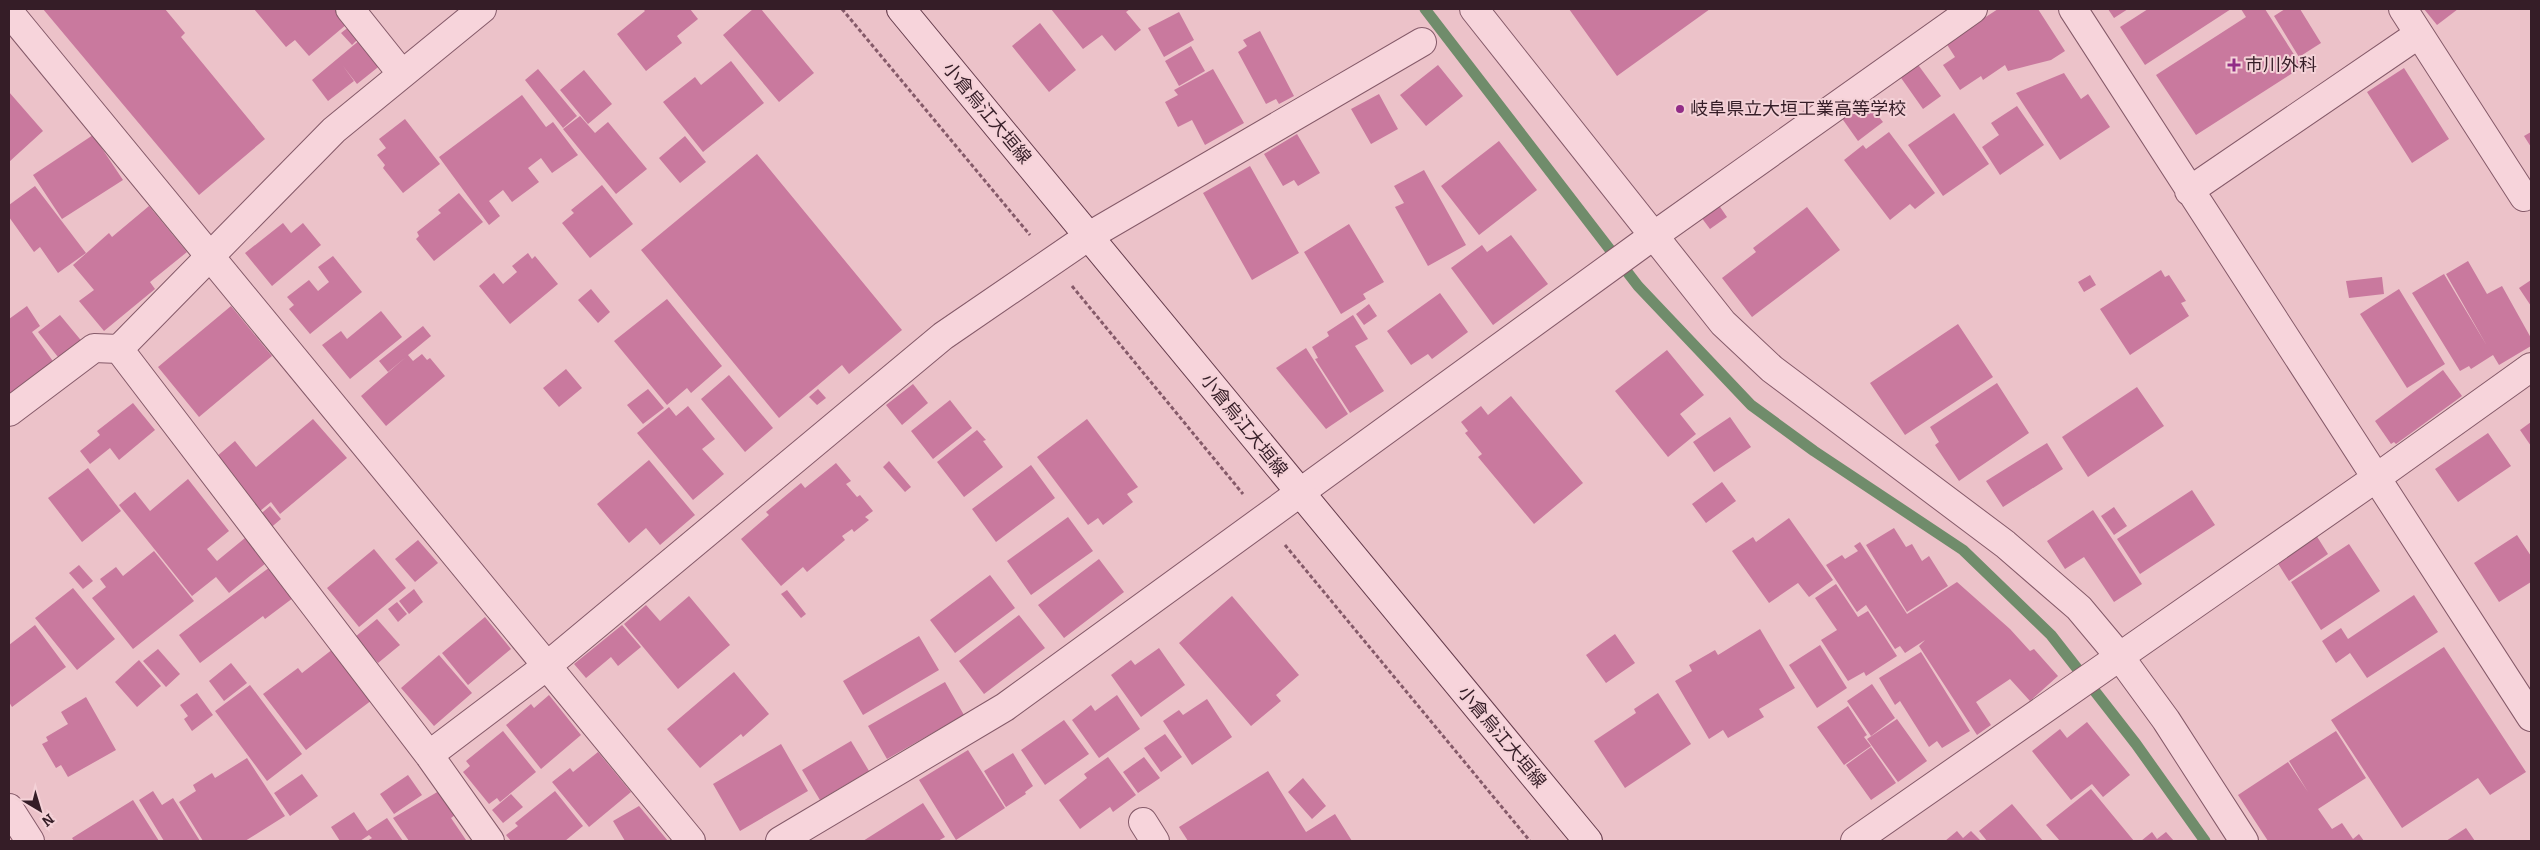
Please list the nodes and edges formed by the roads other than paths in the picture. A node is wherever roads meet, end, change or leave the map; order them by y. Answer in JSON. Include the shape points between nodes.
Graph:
{"nodes":[{"id":1,"x":350,"y":9,"type":"edge"},
{"id":2,"x":482,"y":9,"type":"edge"},
{"id":3,"x":901,"y":9,"type":"edge"},
{"id":4,"x":1474,"y":9,"type":"edge"},
{"id":5,"x":1973,"y":9,"type":"edge"},
{"id":6,"x":2073,"y":9,"type":"edge"},
{"id":7,"x":2403,"y":9,"type":"edge"},
{"id":8,"x":9,"y":12,"type":"edge"},
{"id":9,"x":2419,"y":34,"type":"junction"},
{"id":10,"x":1422,"y":42,"type":"dead end"},
{"id":11,"x":402,"y":74,"type":"junction"},
{"id":12,"x":2189,"y":191,"type":"junction"},
{"id":13,"x":2524,"y":197,"type":"dead end"},
{"id":14,"x":1089,"y":236,"type":"junction"},
{"id":15,"x":1648,"y":240,"type":"junction"},
{"id":16,"x":209,"y":256,"type":"junction"},
{"id":17,"x":119,"y":349,"type":"junction"},
{"id":18,"x":2531,"y":368,"type":"edge"},
{"id":19,"x":9,"y":412,"type":"edge"},
{"id":20,"x":2376,"y":478,"type":"junction"},
{"id":21,"x":1300,"y":494,"type":"junction"},
{"id":22,"x":2112,"y":662,"type":"junction"},
{"id":23,"x":548,"y":665,"type":"junction"},
{"id":24,"x":2531,"y":718,"type":"edge"},
{"id":25,"x":430,"y":755,"type":"junction"},
{"id":26,"x":9,"y":808,"type":"edge"},
{"id":27,"x":1863,"y":839,"type":"edge"},
{"id":28,"x":30,"y":841,"type":"edge"},
{"id":29,"x":490,"y":841,"type":"edge"},
{"id":30,"x":691,"y":841,"type":"edge"},
{"id":31,"x":780,"y":841,"type":"edge"},
{"id":32,"x":1588,"y":841,"type":"edge"},
{"id":33,"x":2244,"y":841,"type":"edge"}],
"edges":[{"from":1,"to":11,"type":"street"},
{"from":2,"to":11,"type":"street"},
{"from":3,"to":14,"type":"street","name":"小倉烏江大垣線"},
{"from":4,"to":15,"type":"street"},
{"from":5,"to":15,"type":"street"},
{"from":6,"to":12,"type":"street"},
{"from":7,"to":9,"type":"street"},
{"from":8,"to":16,"type":"street"},
{"from":9,"to":12,"type":"street"},
{"from":9,"to":13,"type":"street"},
{"from":10,"to":14,"type":"street"},
{"from":11,"to":16,"type":"street","via":[[334,130]]},
{"from":12,"to":20,"type":"street"},
{"from":14,"to":21,"type":"street","name":"小倉烏江大垣線"},
{"from":14,"to":23,"type":"street","via":[[943,336]]},
{"from":15,"to":21,"type":"street"},
{"from":15,"to":22,"type":"street","via":[[1723,323],[1772,369],[2005,544],[2079,608]]},
{"from":16,"to":17,"type":"street"},
{"from":16,"to":23,"type":"street"},
{"from":17,"to":19,"type":"street","via":[[94,348]]},
{"from":17,"to":25,"type":"street"},
{"from":18,"to":20,"type":"street"},
{"from":20,"to":22,"type":"street"},
{"from":20,"to":24,"type":"street"},
{"from":21,"to":31,"type":"street","via":[[1005,706]]},
{"from":21,"to":32,"type":"street","name":"小倉烏江大垣線"},
{"from":22,"to":27,"type":"street"},
{"from":22,"to":33,"type":"street","via":[[2166,720]]},
{"from":23,"to":25,"type":"street"},
{"from":23,"to":30,"type":"street"},
{"from":25,"to":29,"type":"street"},
{"from":26,"to":28,"type":"street"}]}
